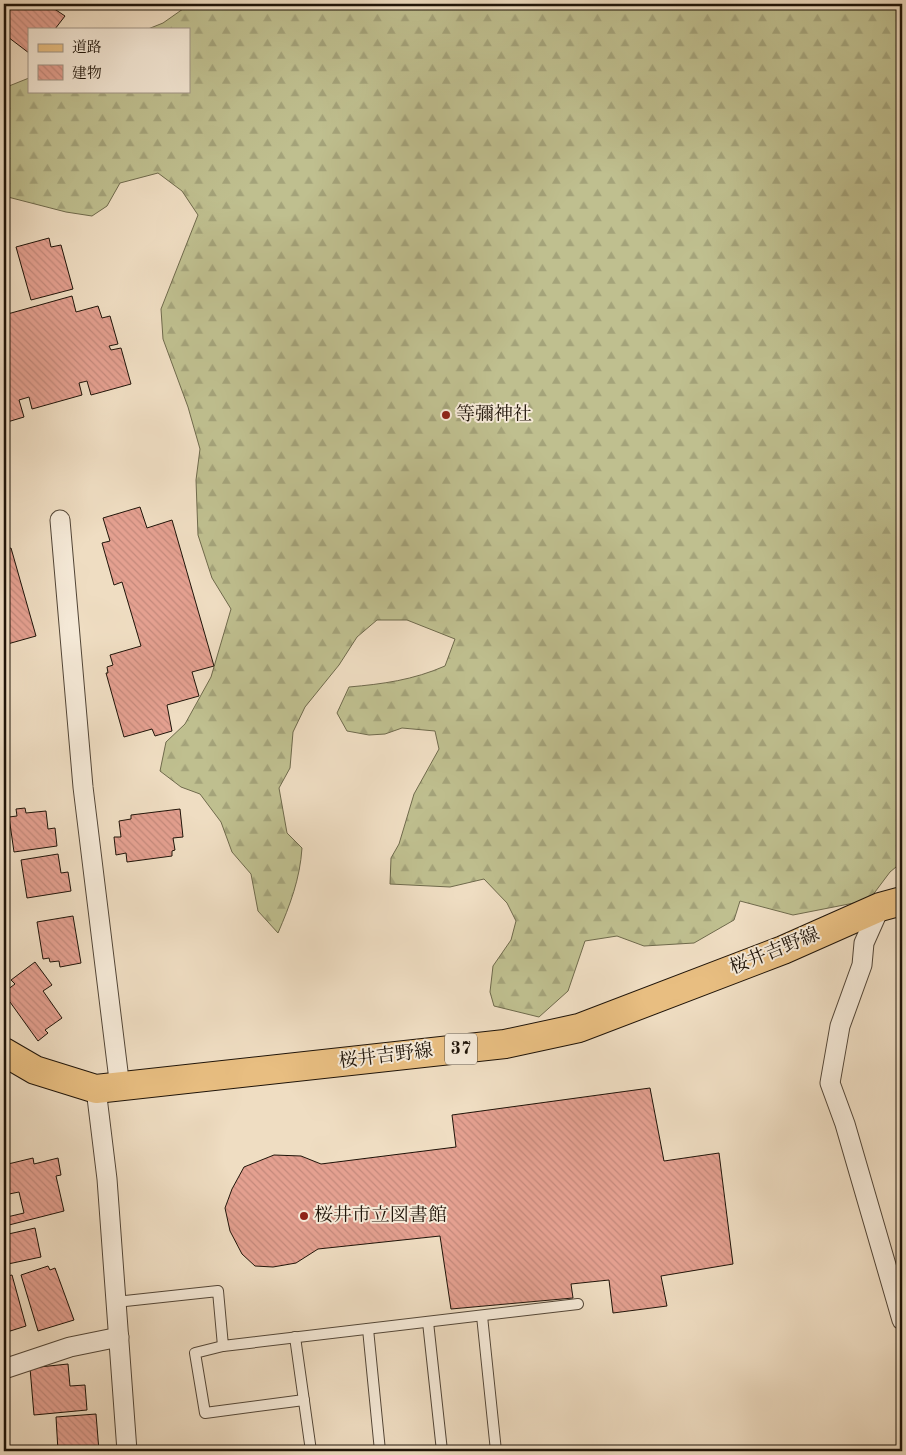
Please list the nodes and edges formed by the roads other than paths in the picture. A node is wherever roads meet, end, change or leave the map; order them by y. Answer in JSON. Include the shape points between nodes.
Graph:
{"nodes":[{"id":1,"x":60,"y":520,"type":"dead end"},
{"id":2,"x":891,"y":904,"type":"edge"},
{"id":3,"x":4,"y":1052,"type":"edge"},
{"id":4,"x":108,"y":1089,"type":"junction"},
{"id":5,"x":116,"y":1302,"type":"junction"},
{"id":6,"x":578,"y":1304,"type":"dead end"},
{"id":7,"x":482,"y":1316,"type":"junction"},
{"id":8,"x":902,"y":1320,"type":"edge"},
{"id":9,"x":428,"y":1322,"type":"junction"},
{"id":10,"x":368,"y":1329,"type":"junction"},
{"id":11,"x":119,"y":1337,"type":"junction"},
{"id":12,"x":295,"y":1337,"type":"junction"},
{"id":13,"x":223,"y":1346,"type":"junction"},
{"id":14,"x":4,"y":1369,"type":"edge"},
{"id":15,"x":304,"y":1400,"type":"junction"},
{"id":16,"x":127,"y":1451,"type":"edge"},
{"id":17,"x":311,"y":1451,"type":"edge"},
{"id":18,"x":380,"y":1451,"type":"edge"},
{"id":19,"x":442,"y":1451,"type":"edge"},
{"id":20,"x":496,"y":1451,"type":"edge"}],
"edges":[{"from":1,"to":4,"type":"street"},
{"from":2,"to":4,"type":"main road","name":"桜井吉野線","number":"37","via":[[783,950],[579,1028],[505,1044]]},
{"from":2,"to":8,"type":"street","via":[[864,943],[862,965],[840,1026],[830,1083]]},
{"from":3,"to":4,"type":"main road","name":"桜井吉野線","number":"37","via":[[34,1070]]},
{"from":4,"to":5,"type":"street","via":[[108,1179]]},
{"from":5,"to":11,"type":"street"},
{"from":5,"to":13,"type":"lane","via":[[218,1291]]},
{"from":6,"to":7,"type":"lane"},
{"from":7,"to":9,"type":"lane"},
{"from":7,"to":20,"type":"lane"},
{"from":9,"to":10,"type":"lane"},
{"from":9,"to":19,"type":"lane"},
{"from":10,"to":12,"type":"lane"},
{"from":10,"to":18,"type":"lane"},
{"from":11,"to":14,"type":"street","via":[[70,1347]]},
{"from":11,"to":16,"type":"street"},
{"from":12,"to":13,"type":"lane"},
{"from":12,"to":15,"type":"lane"},
{"from":13,"to":15,"type":"lane","via":[[195,1353],[205,1412]]},
{"from":15,"to":17,"type":"lane"}]}
